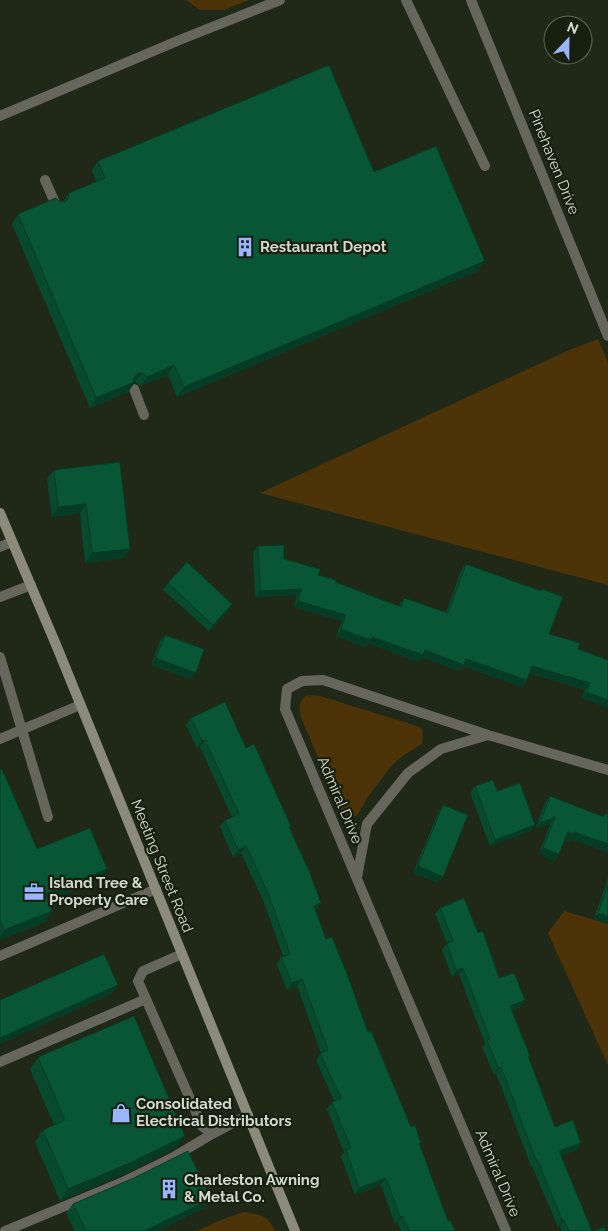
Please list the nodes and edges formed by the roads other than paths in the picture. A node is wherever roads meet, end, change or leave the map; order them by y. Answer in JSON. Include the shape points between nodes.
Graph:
{"nodes":[{"id":1,"x":280,"y":0,"type":"edge"},
{"id":2,"x":406,"y":0,"type":"edge"},
{"id":3,"x":472,"y":0,"type":"edge"},
{"id":4,"x":0,"y":116,"type":"edge"},
{"id":5,"x":485,"y":166,"type":"dead end"},
{"id":6,"x":45,"y":180,"type":"dead end"},
{"id":7,"x":56,"y":205,"type":"edge"},
{"id":8,"x":608,"y":336,"type":"edge"},
{"id":9,"x":134,"y":389,"type":"edge"},
{"id":10,"x":144,"y":415,"type":"dead end"},
{"id":11,"x":0,"y":513,"type":"edge"},
{"id":12,"x":12,"y":542,"type":"junction"},
{"id":13,"x":0,"y":547,"type":"edge"},
{"id":14,"x":31,"y":585,"type":"junction"},
{"id":15,"x":0,"y":597,"type":"edge"},
{"id":16,"x":0,"y":658,"type":"edge"},
{"id":17,"x":80,"y":705,"type":"junction"},
{"id":18,"x":21,"y":730,"type":"junction"},
{"id":19,"x":488,"y":736,"type":"junction"},
{"id":20,"x":0,"y":739,"type":"edge"},
{"id":21,"x":608,"y":770,"type":"edge"},
{"id":22,"x":48,"y":816,"type":"dead end"},
{"id":23,"x":357,"y":878,"type":"junction"},
{"id":24,"x":156,"y":889,"type":"junction"},
{"id":25,"x":182,"y":954,"type":"junction"},
{"id":26,"x":0,"y":956,"type":"edge"},
{"id":27,"x":146,"y":999,"type":"junction"},
{"id":28,"x":0,"y":1062,"type":"edge"},
{"id":29,"x":248,"y":1115,"type":"junction"},
{"id":30,"x":212,"y":1134,"type":"junction"},
{"id":31,"x":5,"y":1231,"type":"edge"},
{"id":32,"x":295,"y":1231,"type":"edge"},
{"id":33,"x":506,"y":1231,"type":"edge"}],
"edges":[{"from":1,"to":4,"type":"street"},
{"from":2,"to":5,"type":"street"},
{"from":3,"to":8,"type":"street","name":"Pinehaven Drive"},
{"from":6,"to":7,"type":"street"},
{"from":9,"to":10,"type":"street"},
{"from":11,"to":12,"type":"street","name":"Meeting Street Road"},
{"from":12,"to":13,"type":"street"},
{"from":12,"to":14,"type":"street","name":"Meeting Street Road"},
{"from":14,"to":15,"type":"street"},
{"from":14,"to":17,"type":"street","name":"Meeting Street Road"},
{"from":16,"to":18,"type":"street"},
{"from":17,"to":18,"type":"street"},
{"from":17,"to":24,"type":"street","name":"Meeting Street Road"},
{"from":18,"to":20,"type":"street"},
{"from":18,"to":22,"type":"street"},
{"from":19,"to":21,"type":"street","name":"Admiral Drive"},
{"from":19,"to":23,"type":"street","via":[[442,749],[408,773],[367,824]]},
{"from":19,"to":23,"type":"street","name":"Admiral Drive","via":[[323,680],[302,681],[287,689],[285,709]]},
{"from":23,"to":33,"type":"street","name":"Admiral Drive"},
{"from":24,"to":25,"type":"street","name":"Meeting Street Road"},
{"from":24,"to":26,"type":"street"},
{"from":25,"to":27,"type":"street","via":[[143,971],[138,980]]},
{"from":25,"to":29,"type":"street","name":"Meeting Street Road"},
{"from":27,"to":28,"type":"street"},
{"from":27,"to":30,"type":"street","via":[[202,1126]]},
{"from":29,"to":30,"type":"street"},
{"from":29,"to":32,"type":"street","name":"Meeting Street Road"},
{"from":30,"to":31,"type":"street","via":[[125,1181]]}]}
